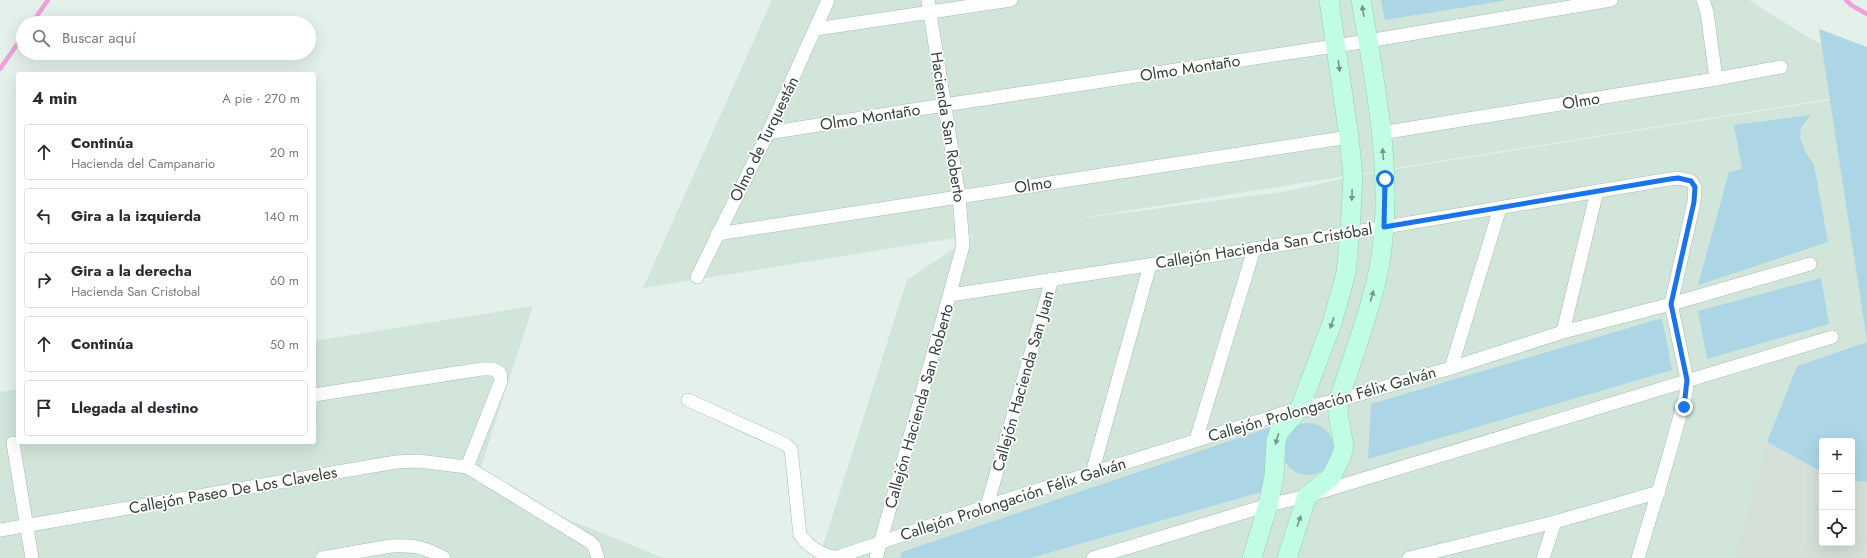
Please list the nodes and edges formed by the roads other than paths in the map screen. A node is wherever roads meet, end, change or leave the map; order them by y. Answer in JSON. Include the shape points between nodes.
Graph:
{"nodes":[{"id":1,"x":828,"y":0,"type":"edge"},
{"id":2,"x":1011,"y":0,"type":"edge"},
{"id":3,"x":1329,"y":0,"type":"edge"},
{"id":4,"x":1361,"y":0,"type":"edge"},
{"id":5,"x":1611,"y":0,"type":"edge"},
{"id":6,"x":1703,"y":0,"type":"edge"},
{"id":7,"x":929,"y":6,"type":"edge"},
{"id":8,"x":816,"y":29,"type":"junction"},
{"id":9,"x":1368,"y":41,"type":"junction"},
{"id":10,"x":1336,"y":46,"type":"junction"},
{"id":11,"x":1781,"y":67,"type":"dead end"},
{"id":12,"x":1716,"y":79,"type":"junction"},
{"id":13,"x":944,"y":105,"type":"junction"},
{"id":14,"x":768,"y":133,"type":"junction"},
{"id":15,"x":1381,"y":133,"type":"junction"},
{"id":16,"x":1349,"y":137,"type":"junction"},
{"id":17,"x":1597,"y":191,"type":"junction"},
{"id":18,"x":959,"y":196,"type":"junction"},
{"id":19,"x":1500,"y":208,"type":"junction"},
{"id":20,"x":1384,"y":227,"type":"junction"},
{"id":21,"x":1350,"y":232,"type":"junction"},
{"id":22,"x":717,"y":234,"type":"junction"},
{"id":23,"x":1254,"y":249,"type":"junction"},
{"id":24,"x":962,"y":255,"type":"joint"},
{"id":25,"x":1810,"y":264,"type":"dead end"},
{"id":26,"x":1150,"y":265,"type":"junction"},
{"id":27,"x":697,"y":277,"type":"dead end"},
{"id":28,"x":1052,"y":279,"type":"junction"},
{"id":29,"x":950,"y":295,"type":"junction"},
{"id":30,"x":1671,"y":304,"type":"junction"},
{"id":31,"x":1563,"y":332,"type":"junction"},
{"id":32,"x":1832,"y":337,"type":"dead end"},
{"id":33,"x":1451,"y":368,"type":"junction"},
{"id":34,"x":1687,"y":380,"type":"junction"},
{"id":35,"x":316,"y":395,"type":"edge"},
{"id":36,"x":688,"y":400,"type":"dead end"},
{"id":37,"x":1339,"y":400,"type":"junction"},
{"id":38,"x":1300,"y":408,"type":"junction"},
{"id":39,"x":1196,"y":440,"type":"junction"},
{"id":40,"x":10,"y":443,"type":"edge"},
{"id":41,"x":467,"y":467,"type":"junction"},
{"id":42,"x":1092,"y":473,"type":"junction"},
{"id":43,"x":1659,"y":492,"type":"junction"},
{"id":44,"x":1307,"y":496,"type":"junction"},
{"id":45,"x":1268,"y":505,"type":"junction"},
{"id":46,"x":987,"y":506,"type":"junction"},
{"id":47,"x":1555,"y":522,"type":"junction"},
{"id":48,"x":27,"y":526,"type":"junction"},
{"id":49,"x":0,"y":530,"type":"edge"},
{"id":50,"x":881,"y":542,"type":"junction"},
{"id":51,"x":598,"y":557,"type":"edge"},
{"id":52,"x":32,"y":558,"type":"edge"},
{"id":53,"x":322,"y":558,"type":"edge"},
{"id":54,"x":444,"y":558,"type":"edge"},
{"id":55,"x":876,"y":558,"type":"edge"},
{"id":56,"x":1094,"y":558,"type":"edge"},
{"id":57,"x":1252,"y":558,"type":"edge"},
{"id":58,"x":1287,"y":558,"type":"edge"},
{"id":59,"x":1409,"y":558,"type":"edge"},
{"id":60,"x":1543,"y":558,"type":"edge"},
{"id":61,"x":1638,"y":558,"type":"edge"}],
"edges":[{"from":1,"to":8,"type":"street","name":"Olmo de Turquestán"},
{"from":2,"to":7,"type":"street"},
{"from":3,"to":10,"type":"street"},
{"from":9,"to":4,"type":"street","one_way":true},
{"from":5,"to":9,"type":"street","name":"Olmo Montaño"},
{"from":6,"to":12,"type":"street"},
{"from":7,"to":8,"type":"street"},
{"from":7,"to":13,"type":"street","name":"Hacienda San Roberto"},
{"from":8,"to":14,"type":"street","name":"Olmo de Turquestán"},
{"from":9,"to":10,"type":"street","name":"Olmo Montaño"},
{"from":9,"to":15,"type":"street"},
{"from":10,"to":13,"type":"street","name":"Olmo Montaño"},
{"from":10,"to":16,"type":"street","one_way":true},
{"from":11,"to":12,"type":"street","name":"Olmo"},
{"from":12,"to":15,"type":"street","name":"Olmo"},
{"from":13,"to":14,"type":"street","name":"Olmo Montaño"},
{"from":13,"to":18,"type":"street","name":"Hacienda San Roberto"},
{"from":14,"to":22,"type":"street","name":"Olmo de Turquestán"},
{"from":20,"to":15,"type":"street","one_way":true,"via":[[1385,179]]},
{"from":16,"to":18,"type":"street","name":"Olmo"},
{"from":16,"to":21,"type":"street","one_way":true,"via":[[1353,176]]},
{"from":17,"to":19,"type":"street","name":"Callejón Hacienda San Cristóbal"},
{"from":17,"to":30,"type":"street","name":"Callejón Hacienda San Cristóbal","via":[[1678,178],[1694,184],[1694,202]]},
{"from":17,"to":31,"type":"street"},
{"from":18,"to":22,"type":"street","name":"Olmo"},
{"from":18,"to":24,"type":"street","name":"Hacienda San Roberto"},
{"from":19,"to":20,"type":"street","name":"Callejón Hacienda San Cristóbal"},
{"from":19,"to":33,"type":"street"},
{"from":20,"to":21,"type":"street","name":"Callejón Hacienda San Cristóbal"},
{"from":37,"to":20,"type":"street","one_way":true,"via":[[1378,274]]},
{"from":21,"to":23,"type":"street","name":"Callejón Hacienda San Cristóbal"},
{"from":21,"to":38,"type":"street","one_way":true,"via":[[1343,286]]},
{"from":22,"to":27,"type":"street","name":"Olmo de Turquestán"},
{"from":23,"to":26,"type":"street","name":"Callejón Hacienda San Cristóbal"},
{"from":23,"to":39,"type":"street"},
{"from":24,"to":29,"type":"street","name":"Callejón Hacienda San Roberto"},
{"from":25,"to":30,"type":"street","name":"Callejón Prolongación Félix Galván"},
{"from":26,"to":28,"type":"street","name":"Callejón Hacienda San Cristóbal"},
{"from":26,"to":42,"type":"street"},
{"from":28,"to":29,"type":"street","name":"Callejón Hacienda San Cristóbal"},
{"from":28,"to":46,"type":"street","name":"Callejón Hacienda San Juan"},
{"from":29,"to":50,"type":"street","name":"Callejón Hacienda San Roberto"},
{"from":30,"to":31,"type":"street","name":"Callejón Prolongación Félix Galván"},
{"from":30,"to":34,"type":"street"},
{"from":31,"to":33,"type":"street","name":"Callejón Prolongación Félix Galván"},
{"from":32,"to":34,"type":"street"},
{"from":33,"to":37,"type":"street","name":"Callejón Prolongación Félix Galván"},
{"from":34,"to":43,"type":"street","via":[[1684,407]]},
{"from":34,"to":44,"type":"street"},
{"from":35,"to":41,"type":"street","via":[[492,369],[500,373],[500,381]]},
{"from":36,"to":50,"type":"street","name":"Callejón Prolongación Félix Galván","via":[[791,449],[800,535],[806,543],[831,557]]},
{"from":37,"to":38,"type":"street","name":"Callejón Prolongación Félix Galván"},
{"from":37,"to":44,"type":"street","via":[[1338,413],[1344,447],[1342,458],[1331,477]]},
{"from":38,"to":39,"type":"street","name":"Callejón Prolongación Félix Galván"},
{"from":38,"to":45,"type":"street","one_way":true,"via":[[1279,432],[1276,441],[1274,477]]},
{"from":39,"to":42,"type":"street","name":"Callejón Prolongación Félix Galván"},
{"from":40,"to":48,"type":"street"},
{"from":41,"to":48,"type":"street","name":"Callejón Paseo De Los Claveles","via":[[418,461],[396,462]]},
{"from":41,"to":51,"type":"street","via":[[579,534],[590,542]]},
{"from":42,"to":46,"type":"street","name":"Callejón Prolongación Félix Galván"},
{"from":43,"to":47,"type":"street"},
{"from":43,"to":61,"type":"street"},
{"from":44,"to":45,"type":"street"},
{"from":58,"to":44,"type":"street","one_way":true},
{"from":45,"to":56,"type":"street"},
{"from":45,"to":57,"type":"street"},
{"from":46,"to":50,"type":"street","name":"Callejón Prolongación Félix Galván"},
{"from":47,"to":59,"type":"street"},
{"from":47,"to":60,"type":"street"},
{"from":48,"to":49,"type":"street","name":"Callejón Paseo De Los Claveles"},
{"from":48,"to":52,"type":"street"},
{"from":50,"to":55,"type":"street","name":"Callejón Hacienda San Roberto"},
{"from":53,"to":54,"type":"street","via":[[392,546],[430,550]]}]}
